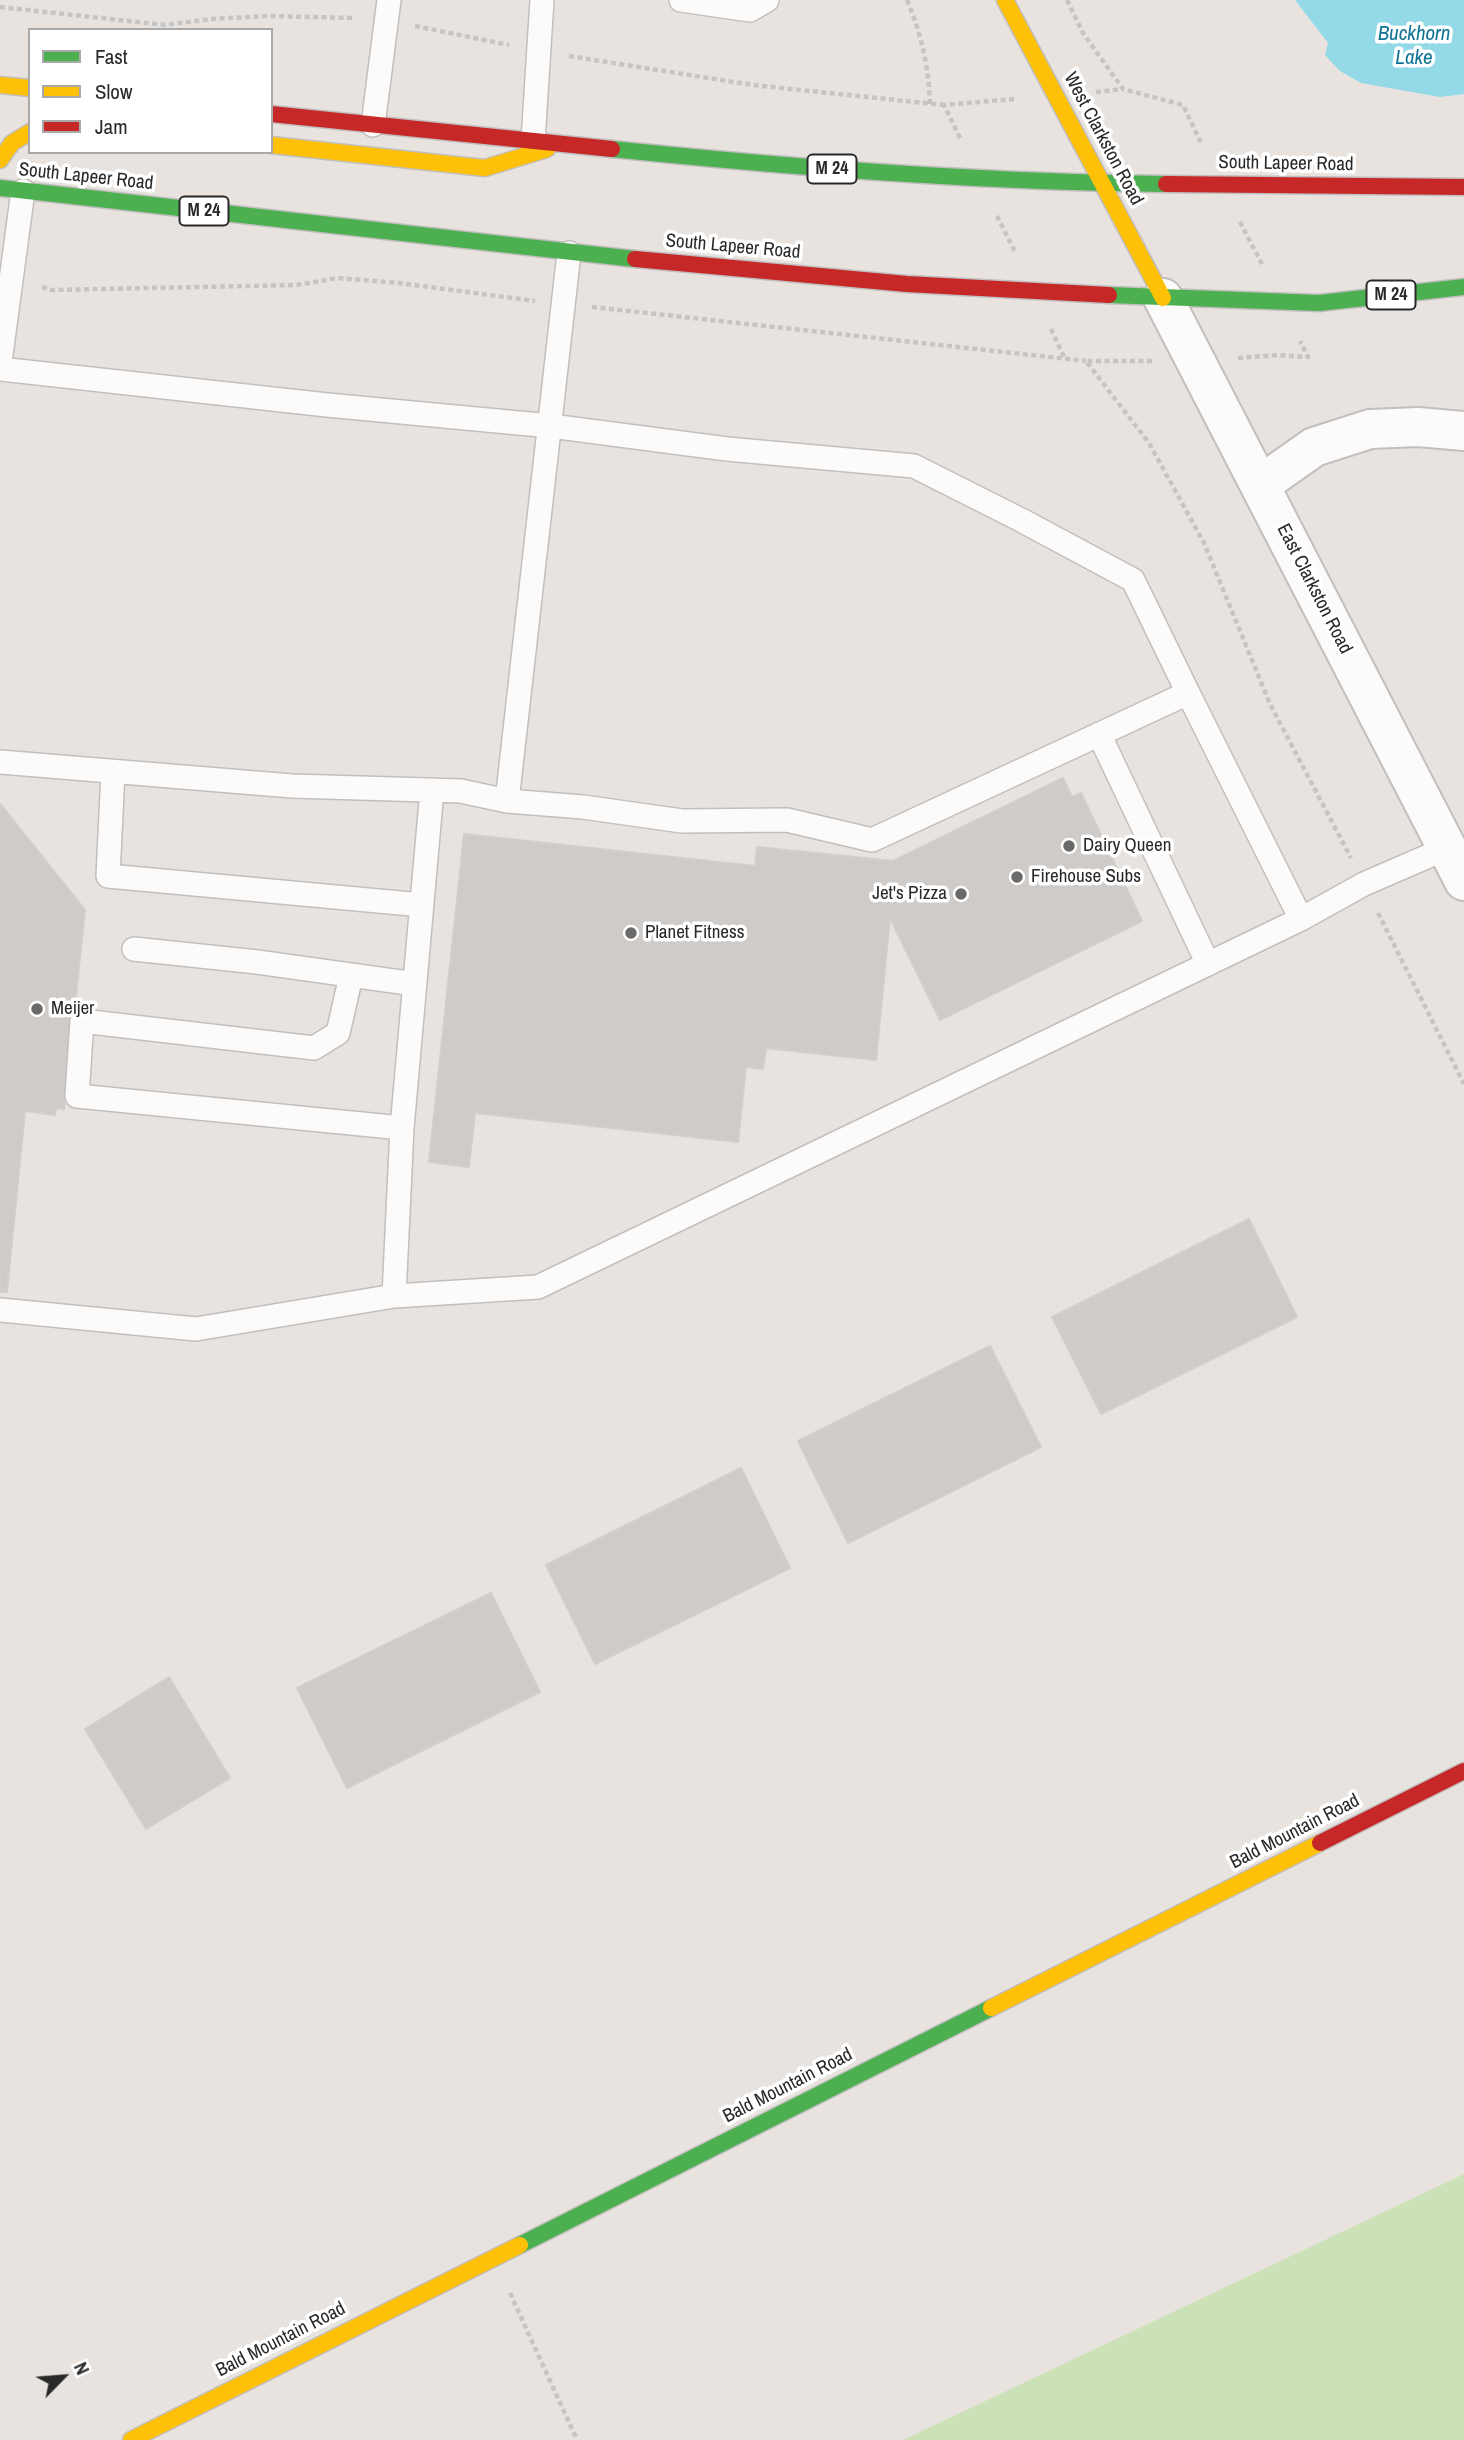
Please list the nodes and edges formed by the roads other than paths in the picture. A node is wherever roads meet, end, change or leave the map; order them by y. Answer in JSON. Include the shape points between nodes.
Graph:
{"nodes":[{"id":1,"x":542,"y":0,"type":"edge"},
{"id":2,"x":681,"y":0,"type":"edge"},
{"id":3,"x":1005,"y":0,"type":"edge"},
{"id":4,"x":712,"y":2,"type":"edge"},
{"id":5,"x":756,"y":3,"type":"edge"},
{"id":6,"x":388,"y":9,"type":"edge"},
{"id":7,"x":0,"y":85,"type":"edge"},
{"id":8,"x":28,"y":88,"type":"edge"},
{"id":9,"x":273,"y":114,"type":"edge"},
{"id":10,"x":373,"y":125,"type":"junction"},
{"id":11,"x":28,"y":133,"type":"edge"},
{"id":12,"x":533,"y":141,"type":"junction"},
{"id":13,"x":273,"y":145,"type":"edge"},
{"id":14,"x":562,"y":145,"type":"junction"},
{"id":15,"x":0,"y":159,"type":"edge"},
{"id":16,"x":1102,"y":183,"type":"junction"},
{"id":17,"x":1464,"y":187,"type":"edge"},
{"id":18,"x":11,"y":189,"type":"edge"},
{"id":19,"x":569,"y":253,"type":"junction"},
{"id":20,"x":1464,"y":287,"type":"edge"},
{"id":21,"x":1163,"y":298,"type":"junction"},
{"id":22,"x":0,"y":362,"type":"edge"},
{"id":23,"x":0,"y":369,"type":"edge"},
{"id":24,"x":551,"y":426,"type":"junction"},
{"id":25,"x":1464,"y":431,"type":"edge"},
{"id":26,"x":1260,"y":485,"type":"junction"},
{"id":27,"x":1188,"y":693,"type":"junction"},
{"id":28,"x":1099,"y":734,"type":"junction"},
{"id":29,"x":0,"y":762,"type":"edge"},
{"id":30,"x":113,"y":772,"type":"junction"},
{"id":31,"x":432,"y":790,"type":"junction"},
{"id":32,"x":507,"y":801,"type":"junction"},
{"id":33,"x":1456,"y":864,"type":"edge"},
{"id":34,"x":422,"y":905,"type":"junction"},
{"id":35,"x":1301,"y":919,"type":"junction"},
{"id":36,"x":134,"y":949,"type":"dead end"},
{"id":37,"x":1208,"y":964,"type":"junction"},
{"id":38,"x":351,"y":976,"type":"junction"},
{"id":39,"x":415,"y":984,"type":"junction"},
{"id":40,"x":402,"y":1128,"type":"junction"},
{"id":41,"x":394,"y":1296,"type":"junction"},
{"id":42,"x":0,"y":1310,"type":"edge"},
{"id":43,"x":1464,"y":1771,"type":"edge"},
{"id":44,"x":131,"y":2440,"type":"edge"}],
"edges":[{"from":1,"to":12,"type":"lane"},
{"from":2,"to":4,"type":"lane"},
{"from":3,"to":16,"type":"main road","name":"West Clarkston Road"},
{"from":4,"to":5,"type":"lane"},
{"from":6,"to":10,"type":"lane"},
{"from":7,"to":8,"type":"main road"},
{"from":9,"to":10,"type":"main road","name":"South Lapeer Road","number":"M 24"},
{"from":10,"to":12,"type":"main road","name":"South Lapeer Road","number":"M 24"},
{"from":11,"to":15,"type":"main road"},
{"from":12,"to":14,"type":"main road","name":"South Lapeer Road","number":"M 24"},
{"from":13,"to":14,"type":"main road","via":[[485,168]]},
{"from":14,"to":16,"type":"main road","name":"South Lapeer Road","number":"M 24","via":[[762,165]]},
{"from":16,"to":17,"type":"main road","name":"South Lapeer Road","number":"M 24"},
{"from":16,"to":21,"type":"main road","name":"West Clarkston Road"},
{"from":18,"to":19,"type":"main road","name":"South Lapeer Road","number":"M 24"},
{"from":18,"to":22,"type":"lane"},
{"from":19,"to":21,"type":"main road","name":"South Lapeer Road","number":"M 24","via":[[907,284]]},
{"from":19,"to":24,"type":"lane"},
{"from":20,"to":21,"type":"main road","name":"South Lapeer Road","number":"M 24","via":[[1319,303]]},
{"from":21,"to":26,"type":"street","name":"East Clarkston Road"},
{"from":23,"to":24,"type":"lane"},
{"from":24,"to":27,"type":"lane","via":[[714,448],[914,466],[1133,580]]},
{"from":24,"to":32,"type":"lane"},
{"from":25,"to":26,"type":"street","via":[[1370,429],[1314,447]]},
{"from":26,"to":33,"type":"street","name":"East Clarkston Road"},
{"from":27,"to":28,"type":"lane"},
{"from":27,"to":35,"type":"lane"},
{"from":28,"to":32,"type":"lane","via":[[872,840],[787,820],[682,821]]},
{"from":28,"to":37,"type":"lane"},
{"from":29,"to":30,"type":"lane"},
{"from":30,"to":31,"type":"lane","via":[[292,786]]},
{"from":30,"to":34,"type":"lane","via":[[108,876]]},
{"from":31,"to":32,"type":"lane"},
{"from":31,"to":34,"type":"lane"},
{"from":33,"to":35,"type":"lane","via":[[1364,884]]},
{"from":34,"to":39,"type":"lane"},
{"from":35,"to":37,"type":"lane"},
{"from":36,"to":38,"type":"lane"},
{"from":37,"to":41,"type":"lane","via":[[538,1287]]},
{"from":38,"to":39,"type":"lane"},
{"from":38,"to":40,"type":"lane","via":[[338,1033],[314,1048],[82,1021],[77,1096]]},
{"from":39,"to":40,"type":"lane"},
{"from":40,"to":41,"type":"lane"},
{"from":41,"to":42,"type":"lane","via":[[196,1329]]},
{"from":43,"to":44,"type":"main road","name":"Bald Mountain Road"}]}
